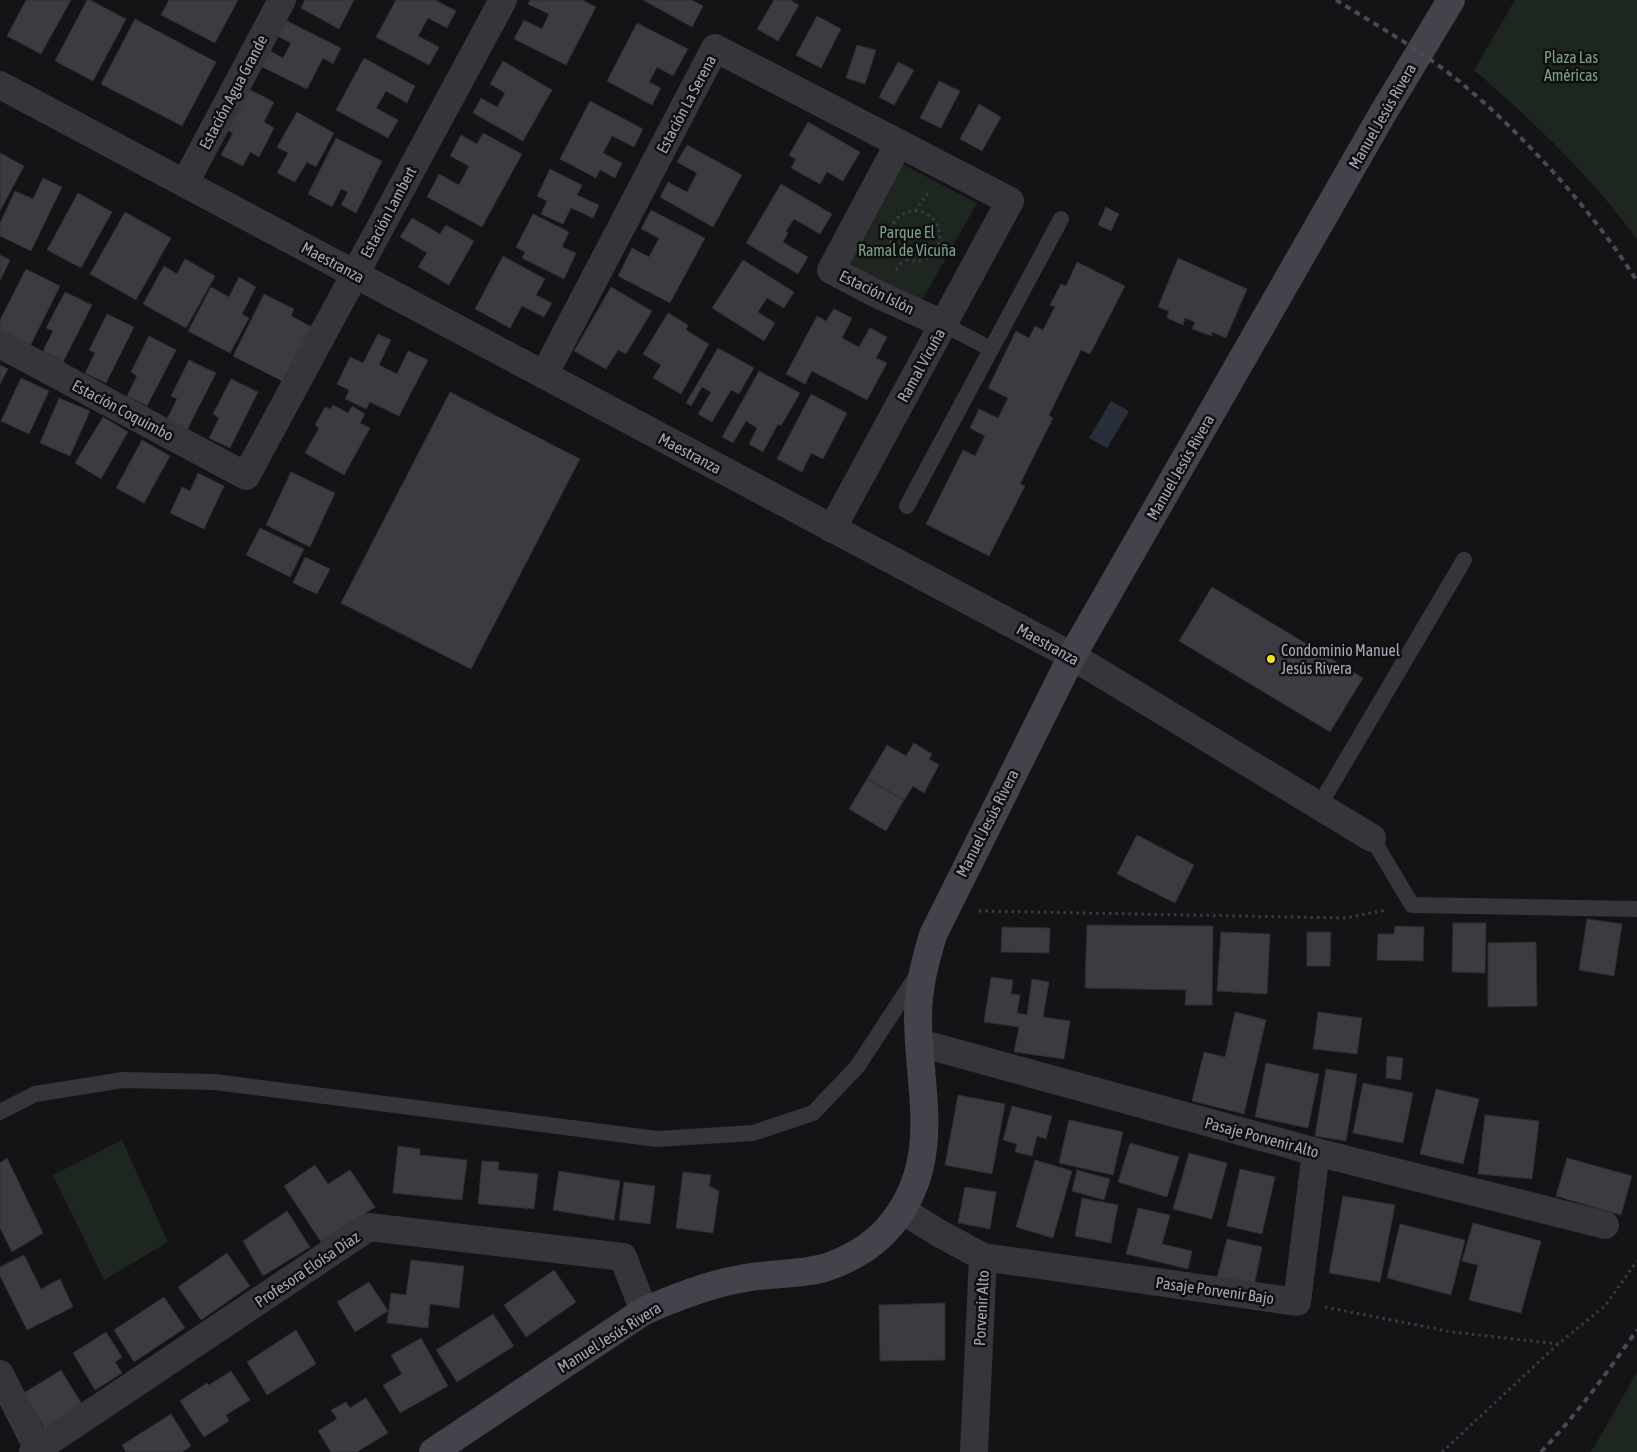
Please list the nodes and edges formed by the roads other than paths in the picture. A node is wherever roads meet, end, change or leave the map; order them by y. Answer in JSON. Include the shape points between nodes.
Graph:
{"nodes":[{"id":1,"x":282,"y":0,"type":"edge"},
{"id":2,"x":503,"y":0,"type":"edge"},
{"id":3,"x":1451,"y":0,"type":"edge"},
{"id":4,"x":0,"y":84,"type":"edge"},
{"id":5,"x":898,"y":143,"type":"junction"},
{"id":6,"x":185,"y":183,"type":"junction"},
{"id":7,"x":1010,"y":202,"type":"joint"},
{"id":8,"x":1061,"y":219,"type":"dead end"},
{"id":9,"x":355,"y":274,"type":"junction"},
{"id":10,"x":943,"y":324,"type":"junction"},
{"id":11,"x":0,"y":344,"type":"edge"},
{"id":12,"x":991,"y":349,"type":"junction"},
{"id":13,"x":544,"y":375,"type":"junction"},
{"id":14,"x":246,"y":476,"type":"joint"},
{"id":15,"x":907,"y":506,"type":"dead end"},
{"id":16,"x":832,"y":528,"type":"junction"},
{"id":17,"x":1464,"y":560,"type":"dead end"},
{"id":18,"x":1072,"y":656,"type":"junction"},
{"id":19,"x":1318,"y":806,"type":"junction"},
{"id":20,"x":1372,"y":838,"type":"joint"},
{"id":21,"x":1637,"y":909,"type":"edge"},
{"id":22,"x":923,"y":966,"type":"junction"},
{"id":23,"x":920,"y":1043,"type":"junction"},
{"id":24,"x":0,"y":1112,"type":"edge"},
{"id":25,"x":1316,"y":1152,"type":"junction"},
{"id":26,"x":902,"y":1210,"type":"junction"},
{"id":27,"x":1605,"y":1225,"type":"dead end"},
{"id":28,"x":983,"y":1257,"type":"junction"},
{"id":29,"x":644,"y":1311,"type":"junction"},
{"id":30,"x":0,"y":1374,"type":"edge"},
{"id":31,"x":35,"y":1450,"type":"edge"},
{"id":32,"x":433,"y":1452,"type":"edge"},
{"id":33,"x":974,"y":1452,"type":"edge"}],
"edges":[{"from":1,"to":6,"type":"street","name":"Estación Agua Grande"},
{"from":2,"to":9,"type":"street","name":"Estación Lambert"},
{"from":3,"to":18,"type":"main road","name":"Manuel Jesús Rivera","via":[[1382,113]]},
{"from":4,"to":6,"type":"street","name":"Maestranza"},
{"from":5,"to":7,"type":"street","name":"Estación La Serena"},
{"from":5,"to":10,"type":"street","name":"Estación Islón","via":[[831,270]]},
{"from":5,"to":13,"type":"street","name":"Estación La Serena","via":[[716,48]]},
{"from":6,"to":9,"type":"street","name":"Maestranza"},
{"from":7,"to":10,"type":"street","name":"Ramal Vicuña"},
{"from":8,"to":12,"type":"lane"},
{"from":9,"to":13,"type":"street","name":"Maestranza"},
{"from":9,"to":14,"type":"street","name":"Estación Lambert"},
{"from":10,"to":12,"type":"lane"},
{"from":10,"to":16,"type":"street","name":"Ramal Vicuña"},
{"from":11,"to":14,"type":"street","name":"Estación Coquimbo"},
{"from":12,"to":15,"type":"lane"},
{"from":13,"to":16,"type":"street","name":"Maestranza"},
{"from":16,"to":18,"type":"street","name":"Maestranza"},
{"from":17,"to":19,"type":"lane"},
{"from":18,"to":19,"type":"street","name":"Maestranza"},
{"from":18,"to":22,"type":"main road","name":"Manuel Jesús Rivera","via":[[946,905]]},
{"from":19,"to":20,"type":"street","name":"Maestranza"},
{"from":20,"to":21,"type":"lane","via":[[1412,905]]},
{"from":22,"to":23,"type":"main road","name":"Manuel Jesús Rivera","via":[[919,992]]},
{"from":22,"to":24,"type":"lane","via":[[857,1067],[813,1113],[753,1133],[657,1139],[215,1082],[123,1080],[35,1094]]},
{"from":23,"to":25,"type":"street","name":"Pasaje Porvenir Alto"},
{"from":23,"to":26,"type":"main road","name":"Manuel Jesús Rivera","via":[[924,1152],[920,1173]]},
{"from":25,"to":27,"type":"street","name":"Pasaje Porvenir Alto"},
{"from":25,"to":28,"type":"street","name":"Pasaje Porvenir Bajo","via":[[1297,1302]]},
{"from":26,"to":28,"type":"street","name":"Porvenir Alto"},
{"from":26,"to":29,"type":"main road","name":"Manuel Jesús Rivera","via":[[871,1244],[829,1266],[709,1286]]},
{"from":28,"to":33,"type":"street","name":"Porvenir Alto"},
{"from":29,"to":31,"type":"street","name":"Profesora Eloísa Díaz","via":[[623,1257],[369,1227]]},
{"from":29,"to":32,"type":"main road","name":"Manuel Jesús Rivera"},
{"from":30,"to":31,"type":"street"}]}
